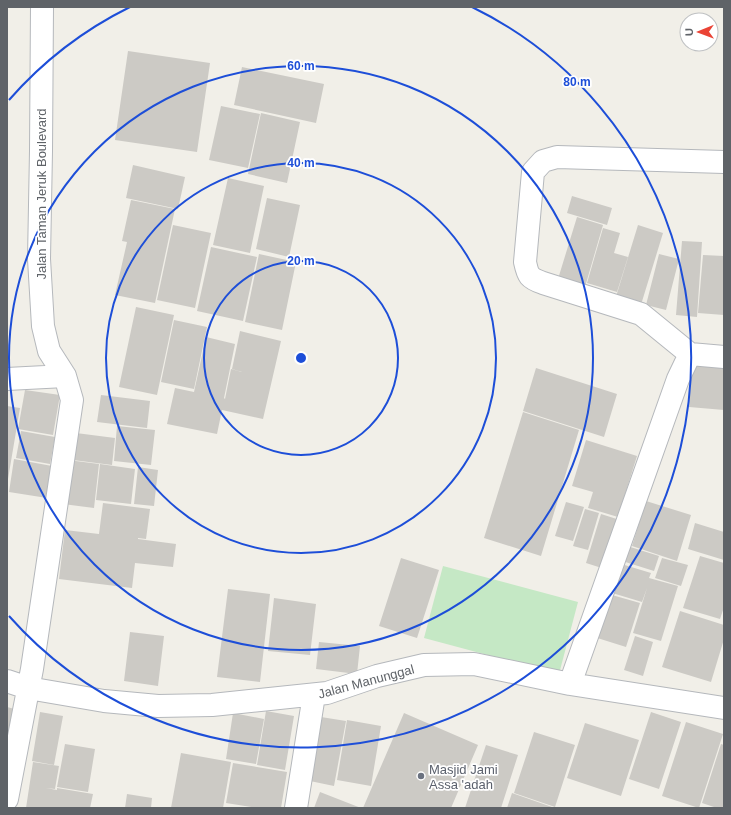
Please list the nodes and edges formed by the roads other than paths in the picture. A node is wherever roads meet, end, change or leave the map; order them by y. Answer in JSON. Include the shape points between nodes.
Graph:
{"nodes":[{"id":1,"x":42,"y":7,"type":"edge"},
{"id":2,"x":724,"y":162,"type":"edge"},
{"id":3,"x":690,"y":354,"type":"junction"},
{"id":4,"x":724,"y":357,"type":"edge"},
{"id":5,"x":65,"y":376,"type":"junction"},
{"id":6,"x":7,"y":379,"type":"edge"},
{"id":7,"x":7,"y":681,"type":"edge"},
{"id":8,"x":570,"y":684,"type":"junction"},
{"id":9,"x":28,"y":688,"type":"junction"},
{"id":10,"x":314,"y":695,"type":"junction"},
{"id":11,"x":724,"y":708,"type":"edge"},
{"id":12,"x":7,"y":800,"type":"edge"},
{"id":13,"x":296,"y":808,"type":"edge"}],
"edges":[{"from":1,"to":5,"type":"street","name":"Jalan Taman Jeruk Boulevard","via":[[39,259],[43,326],[49,351]]},
{"from":2,"to":3,"type":"street","via":[[557,157],[543,161],[534,172],[525,262],[528,274],[535,280],[640,314]]},
{"from":3,"to":4,"type":"street"},
{"from":3,"to":8,"type":"street","via":[[678,379]]},
{"from":5,"to":6,"type":"street"},
{"from":5,"to":9,"type":"street","name":"Jalan Taman Jeruk Boulevard","via":[[72,400]]},
{"from":7,"to":9,"type":"street","name":"Jalan Manunggal"},
{"from":8,"to":10,"type":"street","name":"Jalan Manunggal","via":[[474,664],[424,665],[377,676],[327,694]]},
{"from":8,"to":11,"type":"street","name":"Jalan Manunggal"},
{"from":9,"to":10,"type":"street","name":"Jalan Manunggal","via":[[104,701],[158,706],[212,705]]},
{"from":9,"to":12,"type":"street","name":"Jalan Taman Jeruk Boulevard"},
{"from":10,"to":13,"type":"street"}]}
